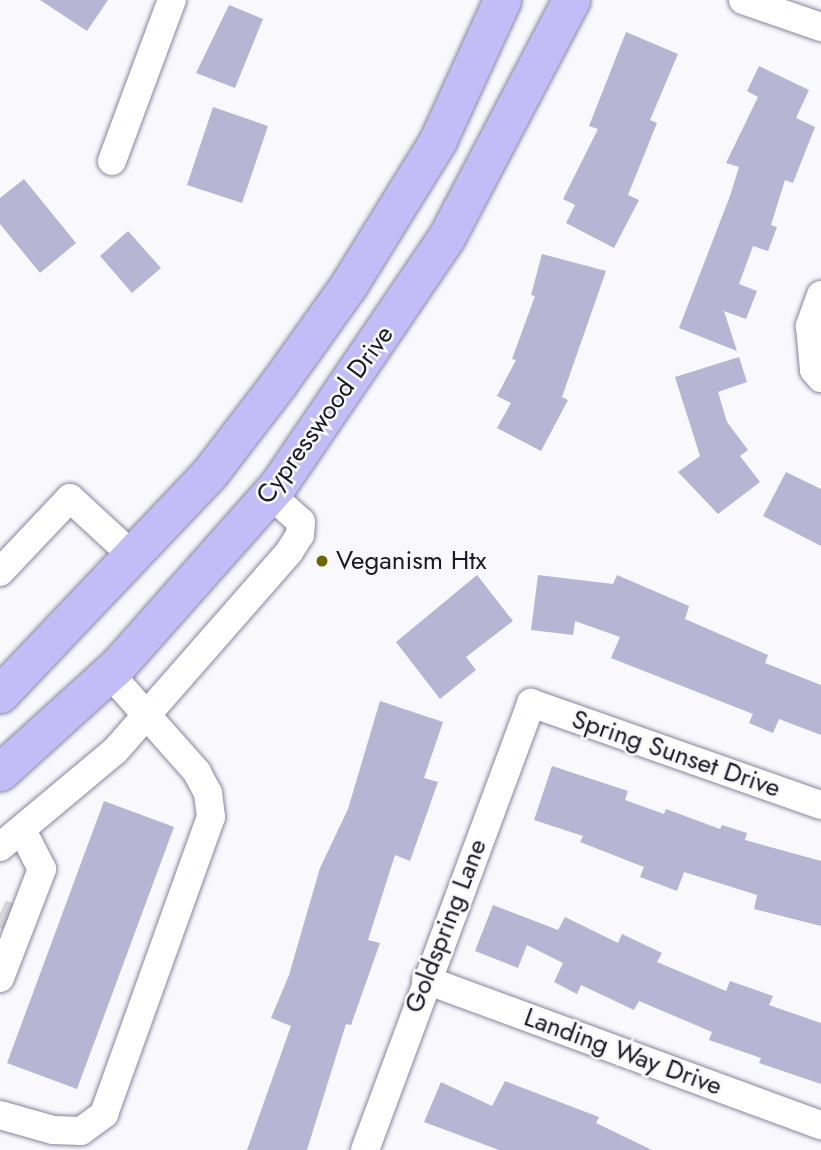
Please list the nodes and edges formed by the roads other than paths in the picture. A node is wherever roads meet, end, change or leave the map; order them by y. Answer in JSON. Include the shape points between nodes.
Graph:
{"nodes":[{"id":1,"x":172,"y":0,"type":"edge"},
{"id":2,"x":502,"y":0,"type":"edge"},
{"id":3,"x":571,"y":0,"type":"edge"},
{"id":4,"x":743,"y":0,"type":"edge"},
{"id":5,"x":821,"y":27,"type":"edge"},
{"id":6,"x":112,"y":160,"type":"dead end"},
{"id":7,"x":821,"y":295,"type":"edge"},
{"id":8,"x":821,"y":378,"type":"edge"},
{"id":9,"x":222,"y":458,"type":"junction"},
{"id":10,"x":270,"y":494,"type":"junction"},
{"id":11,"x":134,"y":557,"type":"junction"},
{"id":12,"x":0,"y":572,"type":"edge"},
{"id":13,"x":109,"y":673,"type":"junction"},
{"id":14,"x":5,"y":679,"type":"edge"},
{"id":15,"x":531,"y":703,"type":"joint"},
{"id":16,"x":149,"y":713,"type":"junction"},
{"id":17,"x":0,"y":772,"type":"edge"},
{"id":18,"x":821,"y":805,"type":"edge"},
{"id":19,"x":22,"y":831,"type":"junction"},
{"id":20,"x":0,"y":847,"type":"edge"},
{"id":21,"x":3,"y":960,"type":"edge"},
{"id":22,"x":426,"y":980,"type":"junction"},
{"id":23,"x":0,"y":1115,"type":"edge"},
{"id":24,"x":821,"y":1125,"type":"edge"},
{"id":25,"x":365,"y":1150,"type":"edge"}],
"edges":[{"from":1,"to":6,"type":"street"},
{"from":2,"to":9,"type":"main road","via":[[424,163],[348,286]]},
{"from":3,"to":10,"type":"main road","name":"Cypresswood Drive","via":[[446,238],[366,362]]},
{"from":4,"to":5,"type":"street"},
{"from":7,"to":8,"type":"street","via":[[810,326],[814,370]]},
{"from":9,"to":10,"type":"main road"},
{"from":9,"to":11,"type":"main road"},
{"from":10,"to":13,"type":"main road","name":"Cypresswood Drive"},
{"from":10,"to":16,"type":"street","via":[[300,522],[300,535]]},
{"from":11,"to":12,"type":"street","via":[[70,498]]},
{"from":11,"to":14,"type":"main road"},
{"from":13,"to":16,"type":"street"},
{"from":13,"to":17,"type":"main road","name":"Cypresswood Drive"},
{"from":15,"to":18,"type":"street","name":"Spring Sunset Drive"},
{"from":15,"to":22,"type":"street","name":"Goldspring Lane"},
{"from":16,"to":19,"type":"street","via":[[115,751]]},
{"from":16,"to":23,"type":"street","via":[[197,772],[208,793],[211,817],[104,1114],[81,1131],[53,1130]]},
{"from":19,"to":20,"type":"street"},
{"from":19,"to":21,"type":"street","via":[[42,869],[15,919]]},
{"from":22,"to":24,"type":"street","name":"Landing Way Drive"},
{"from":22,"to":25,"type":"street","name":"Goldspring Lane"}]}
